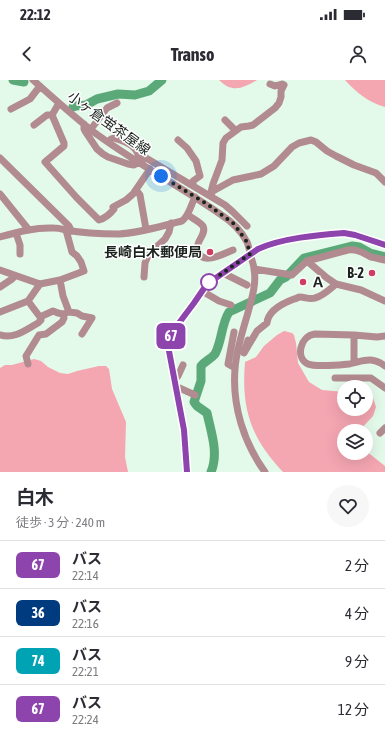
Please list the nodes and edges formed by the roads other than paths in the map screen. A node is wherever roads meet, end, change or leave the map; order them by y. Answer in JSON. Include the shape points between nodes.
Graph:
{"nodes":[{"id":1,"x":33,"y":80,"type":"edge"},
{"id":2,"x":270,"y":84,"type":"dead end"},
{"id":3,"x":40,"y":86,"type":"junction"},
{"id":4,"x":117,"y":103,"type":"dead end"},
{"id":5,"x":59,"y":104,"type":"junction"},
{"id":6,"x":11,"y":109,"type":"dead end"},
{"id":7,"x":52,"y":115,"type":"junction"},
{"id":8,"x":224,"y":120,"type":"dead end"},
{"id":9,"x":84,"y":124,"type":"junction"},
{"id":10,"x":34,"y":126,"type":"dead end"},
{"id":11,"x":90,"y":129,"type":"junction"},
{"id":12,"x":235,"y":130,"type":"junction"},
{"id":13,"x":111,"y":139,"type":"dead end"},
{"id":14,"x":178,"y":140,"type":"dead end"},
{"id":15,"x":0,"y":158,"type":"edge"},
{"id":16,"x":138,"y":162,"type":"junction"},
{"id":17,"x":150,"y":168,"type":"junction"},
{"id":18,"x":385,"y":182,"type":"edge"},
{"id":19,"x":193,"y":186,"type":"junction"},
{"id":20,"x":136,"y":190,"type":"junction"},
{"id":21,"x":0,"y":194,"type":"edge"},
{"id":22,"x":210,"y":196,"type":"junction"},
{"id":23,"x":195,"y":197,"type":"junction"},
{"id":24,"x":188,"y":215,"type":"junction"},
{"id":25,"x":171,"y":223,"type":"junction"},
{"id":26,"x":247,"y":226,"type":"dead end"},
{"id":27,"x":146,"y":229,"type":"junction"},
{"id":28,"x":29,"y":230,"type":"junction"},
{"id":29,"x":68,"y":230,"type":"junction"},
{"id":30,"x":16,"y":233,"type":"junction"},
{"id":31,"x":0,"y":237,"type":"edge"},
{"id":32,"x":385,"y":245,"type":"edge"},
{"id":33,"x":233,"y":250,"type":"dead end"},
{"id":34,"x":20,"y":254,"type":"dead end"},
{"id":35,"x":250,"y":254,"type":"junction"},
{"id":36,"x":385,"y":260,"type":"edge"},
{"id":37,"x":307,"y":261,"type":"junction"},
{"id":38,"x":254,"y":269,"type":"junction"},
{"id":39,"x":0,"y":270,"type":"edge"},
{"id":40,"x":223,"y":273,"type":"junction"},
{"id":41,"x":15,"y":276,"type":"junction"},
{"id":42,"x":144,"y":277,"type":"dead end"},
{"id":43,"x":60,"y":280,"type":"junction"},
{"id":44,"x":40,"y":284,"type":"junction"},
{"id":45,"x":336,"y":284,"type":"junction"},
{"id":46,"x":247,"y":285,"type":"dead end"},
{"id":47,"x":0,"y":287,"type":"edge"},
{"id":48,"x":202,"y":291,"type":"junction"},
{"id":49,"x":28,"y":301,"type":"junction"},
{"id":50,"x":385,"y":301,"type":"edge"},
{"id":51,"x":231,"y":305,"type":"dead end"},
{"id":52,"x":0,"y":312,"type":"edge"},
{"id":53,"x":66,"y":313,"type":"junction"},
{"id":54,"x":40,"y":317,"type":"junction"},
{"id":55,"x":234,"y":332,"type":"dead end"},
{"id":56,"x":82,"y":334,"type":"dead end"},
{"id":57,"x":0,"y":335,"type":"edge"},
{"id":58,"x":354,"y":335,"type":"junction"},
{"id":59,"x":385,"y":336,"type":"edge"},
{"id":60,"x":248,"y":340,"type":"dead end"},
{"id":61,"x":354,"y":362,"type":"junction"},
{"id":62,"x":28,"y":364,"type":"dead end"},
{"id":63,"x":183,"y":365,"type":"dead end"},
{"id":64,"x":385,"y":366,"type":"edge"},
{"id":65,"x":235,"y":368,"type":"junction"},
{"id":66,"x":335,"y":378,"type":"dead end"},
{"id":67,"x":175,"y":383,"type":"junction"},
{"id":68,"x":385,"y":388,"type":"edge"},
{"id":69,"x":194,"y":395,"type":"dead end"},
{"id":70,"x":187,"y":472,"type":"edge"},
{"id":71,"x":265,"y":472,"type":"edge"}],
"edges":[{"from":1,"to":3,"type":"street","name":"小ヶ倉蛍茶屋線"},
{"from":2,"to":12,"type":"street","via":[[284,85],[279,103],[253,125]]},
{"from":3,"to":5,"type":"street","name":"小ヶ倉蛍茶屋線"},
{"from":3,"to":6,"type":"street","via":[[30,99]]},
{"from":4,"to":11,"type":"street","via":[[107,108]]},
{"from":5,"to":7,"type":"street"},
{"from":5,"to":9,"type":"street","name":"小ヶ倉蛍茶屋線"},
{"from":7,"to":10,"type":"street","via":[[47,115]]},
{"from":7,"to":20,"type":"street","via":[[64,146],[45,162],[100,220]]},
{"from":8,"to":12,"type":"street"},
{"from":9,"to":11,"type":"street","name":"小ヶ倉蛍茶屋線"},
{"from":9,"to":16,"type":"street","via":[[85,131],[103,154],[128,164]]},
{"from":11,"to":16,"type":"street","name":"小ヶ倉蛍茶屋線"},
{"from":12,"to":22,"type":"street","via":[[224,140],[222,160]]},
{"from":13,"to":16,"type":"street","via":[[127,142],[134,147],[139,156]]},
{"from":14,"to":19,"type":"street","via":[[196,161],[200,176],[193,181]]},
{"from":15,"to":29,"type":"street","via":[[69,226]]},
{"from":16,"to":17,"type":"street","name":"小ヶ倉蛍茶屋線"},
{"from":16,"to":19,"type":"street","via":[[146,158]]},
{"from":17,"to":20,"type":"street"},
{"from":17,"to":23,"type":"street","name":"小ヶ倉蛍茶屋線"},
{"from":18,"to":22,"type":"street","via":[[376,173],[327,152],[316,142],[308,140],[292,147],[274,166],[261,174],[233,180],[213,191]]},
{"from":19,"to":22,"type":"street"},
{"from":20,"to":27,"type":"street","via":[[140,194]]},
{"from":21,"to":28,"type":"street"},
{"from":22,"to":26,"type":"street","via":[[233,212]]},
{"from":23,"to":24,"type":"street"},
{"from":23,"to":35,"type":"street","name":"小ヶ倉蛍茶屋線","via":[[234,224],[247,242]]},
{"from":24,"to":25,"type":"street","via":[[182,221]]},
{"from":24,"to":33,"type":"street","via":[[204,229],[198,244],[202,257],[217,257]]},
{"from":25,"to":27,"type":"street"},
{"from":25,"to":42,"type":"street","via":[[165,239],[147,258]]},
{"from":27,"to":29,"type":"street","via":[[118,234]]},
{"from":28,"to":29,"type":"street"},
{"from":28,"to":30,"type":"street"},
{"from":29,"to":43,"type":"street","via":[[72,252],[81,262],[84,271]]},
{"from":30,"to":31,"type":"street"},
{"from":30,"to":34,"type":"street"},
{"from":32,"to":35,"type":"street","via":[[344,233],[279,242]]},
{"from":35,"to":38,"type":"street","name":"小ヶ倉蛍茶屋線"},
{"from":35,"to":40,"type":"street"},
{"from":36,"to":37,"type":"street","via":[[354,249]]},
{"from":37,"to":38,"type":"street","via":[[289,274]]},
{"from":37,"to":45,"type":"street"},
{"from":38,"to":65,"type":"street","name":"小ヶ倉蛍茶屋線","via":[[253,295]]},
{"from":39,"to":41,"type":"street"},
{"from":40,"to":46,"type":"street"},
{"from":40,"to":48,"type":"street","via":[[207,284]]},
{"from":41,"to":44,"type":"street"},
{"from":41,"to":47,"type":"street"},
{"from":43,"to":44,"type":"street"},
{"from":43,"to":53,"type":"street"},
{"from":44,"to":49,"type":"street"},
{"from":45,"to":50,"type":"street","via":[[361,290]]},
{"from":45,"to":60,"type":"street","via":[[314,299],[300,297],[280,305],[268,317],[267,323],[257,331],[244,353]]},
{"from":48,"to":51,"type":"street"},
{"from":48,"to":67,"type":"street","via":[[171,338],[169,351]]},
{"from":49,"to":52,"type":"street"},
{"from":49,"to":54,"type":"street"},
{"from":53,"to":54,"type":"street","via":[[53,312]]},
{"from":53,"to":56,"type":"street","via":[[77,313],[92,318]]},
{"from":53,"to":62,"type":"street","via":[[62,322],[46,334],[39,335],[26,356]]},
{"from":54,"to":57,"type":"street","via":[[38,323],[15,335]]},
{"from":55,"to":65,"type":"street","via":[[228,364]]},
{"from":58,"to":59,"type":"street"},
{"from":58,"to":61,"type":"street"},
{"from":58,"to":61,"type":"street","via":[[310,334],[302,342],[300,349],[306,363],[313,365]]},
{"from":61,"to":64,"type":"street","via":[[371,360]]},
{"from":63,"to":67,"type":"street"},
{"from":65,"to":71,"type":"street","name":"小ヶ倉蛍茶屋線","via":[[237,410],[250,448]]},
{"from":66,"to":68,"type":"street","via":[[371,378]]},
{"from":67,"to":69,"type":"street"},
{"from":67,"to":70,"type":"street","via":[[184,430]]}]}
